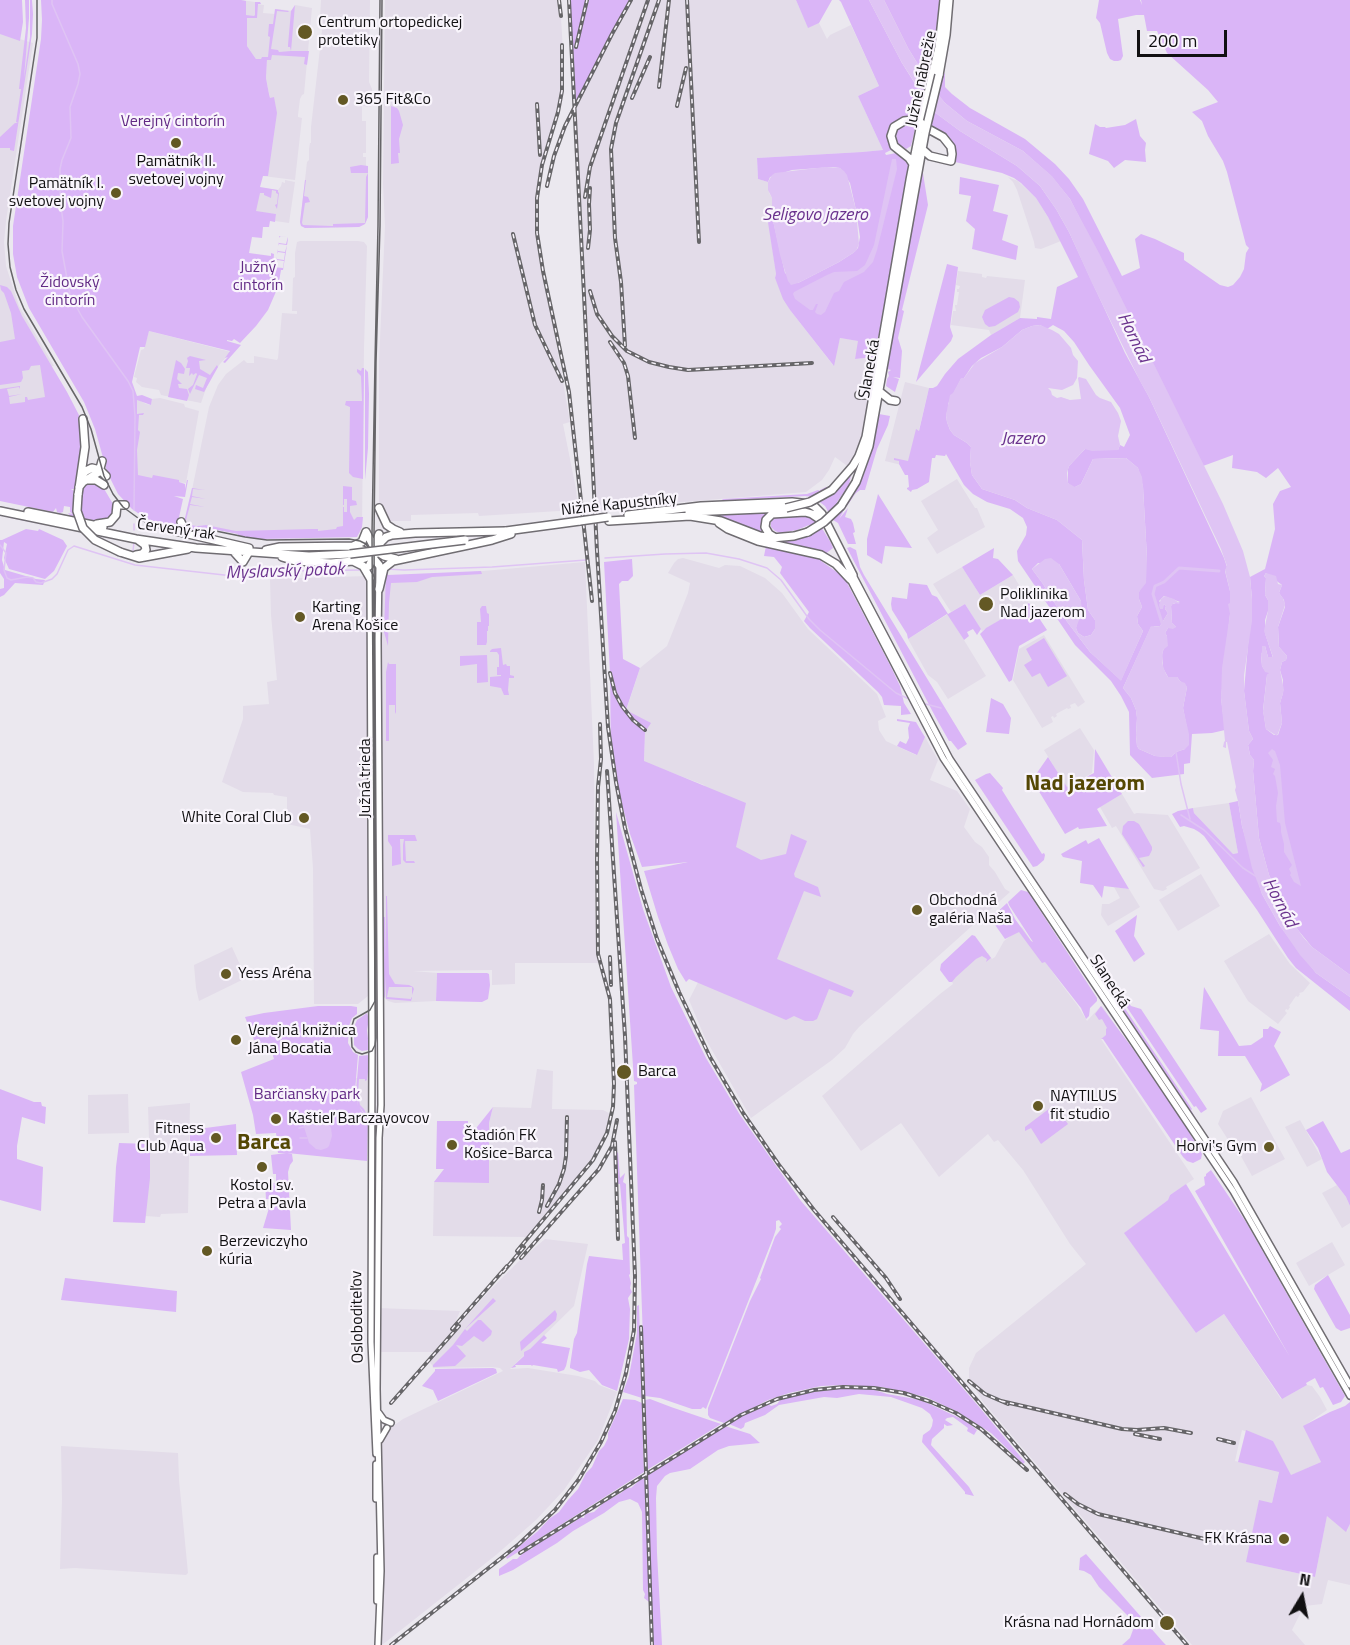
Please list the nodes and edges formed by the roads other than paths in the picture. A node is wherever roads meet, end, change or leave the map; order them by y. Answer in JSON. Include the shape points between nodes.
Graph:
{"nodes":[{"id":1,"x":944,"y":0,"type":"edge"},
{"id":2,"x":949,"y":0,"type":"edge"},
{"id":3,"x":936,"y":74,"type":"junction"},
{"id":4,"x":919,"y":148,"type":"junction"},
{"id":5,"x":900,"y":152,"type":"junction"},
{"id":6,"x":934,"y":157,"type":"junction"},
{"id":7,"x":916,"y":163,"type":"junction"},
{"id":8,"x":877,"y":392,"type":"junction"},
{"id":9,"x":872,"y":402,"type":"junction"},
{"id":10,"x":877,"y":410,"type":"junction"},
{"id":11,"x":83,"y":419,"type":"dead end"},
{"id":12,"x":864,"y":444,"type":"junction"},
{"id":13,"x":102,"y":461,"type":"dead end"},
{"id":14,"x":100,"y":470,"type":"junction"},
{"id":15,"x":106,"y":476,"type":"dead end"},
{"id":16,"x":82,"y":479,"type":"junction"},
{"id":17,"x":104,"y":485,"type":"dead end"},
{"id":18,"x":125,"y":505,"type":"dead end"},
{"id":19,"x":840,"y":505,"type":"junction"},
{"id":20,"x":0,"y":506,"type":"edge"},
{"id":21,"x":379,"y":508,"type":"dead end"},
{"id":22,"x":0,"y":511,"type":"edge"},
{"id":23,"x":776,"y":514,"type":"junction"},
{"id":24,"x":628,"y":515,"type":"junction"},
{"id":25,"x":818,"y":518,"type":"junction"},
{"id":26,"x":609,"y":519,"type":"junction"},
{"id":27,"x":712,"y":519,"type":"junction"},
{"id":28,"x":181,"y":522,"type":"dead end"},
{"id":29,"x":826,"y":523,"type":"junction"},
{"id":30,"x":91,"y":525,"type":"junction"},
{"id":31,"x":807,"y":530,"type":"junction"},
{"id":32,"x":175,"y":531,"type":"dead end"},
{"id":33,"x":409,"y":533,"type":"junction"},
{"id":34,"x":508,"y":533,"type":"junction"},
{"id":35,"x":379,"y":534,"type":"dead end"},
{"id":36,"x":191,"y":535,"type":"junction"},
{"id":37,"x":465,"y":536,"type":"junction"},
{"id":38,"x":782,"y":538,"type":"junction"},
{"id":39,"x":136,"y":539,"type":"junction"},
{"id":40,"x":196,"y":548,"type":"junction"},
{"id":41,"x":249,"y":550,"type":"junction"},
{"id":42,"x":373,"y":552,"type":"junction"},
{"id":43,"x":123,"y":553,"type":"junction"},
{"id":44,"x":351,"y":553,"type":"junction"},
{"id":45,"x":399,"y":559,"type":"junction"},
{"id":46,"x":381,"y":569,"type":"junction"},
{"id":47,"x":368,"y":570,"type":"junction"},
{"id":48,"x":852,"y":577,"type":"junction"},
{"id":49,"x":379,"y":589,"type":"joint"},
{"id":50,"x":916,"y":701,"type":"junction"},
{"id":51,"x":372,"y":989,"type":"joint"},
{"id":52,"x":380,"y":991,"type":"joint"},
{"id":53,"x":1350,"y":1385,"type":"edge"},
{"id":54,"x":1350,"y":1396,"type":"edge"},
{"id":55,"x":378,"y":1411,"type":"junction"},
{"id":56,"x":379,"y":1444,"type":"junction"},
{"id":57,"x":377,"y":1645,"type":"edge"}],
"edges":[{"from":1,"to":3,"type":"highway","name":"Južné nábrežie"},
{"from":2,"to":3,"type":"highway","name":"Južné nábrežie","via":[[946,35]]},
{"from":3,"to":4,"type":"highway","name":"Južné nábrežie","bridge":true},
{"from":4,"to":5,"type":"highway"},
{"from":4,"to":6,"type":"highway"},
{"from":4,"to":7,"type":"highway","name":"Slanecká"},
{"from":5,"to":6,"type":"highway","via":[[892,143],[892,131],[901,122],[912,120],[949,144],[951,161]]},
{"from":5,"to":7,"type":"highway"},
{"from":6,"to":7,"type":"highway"},
{"from":7,"to":8,"type":"highway","name":"Slanecká"},
{"from":8,"to":9,"type":"highway","name":"Slanecká"},
{"from":8,"to":9,"type":"highway","via":[[859,395]]},
{"from":8,"to":10,"type":"highway","name":"Slanecká"},
{"from":8,"to":10,"type":"highway","via":[[893,401],[883,403]]},
{"from":9,"to":12,"type":"highway","name":"Slanecká"},
{"from":10,"to":19,"type":"highway","name":"Slanecká","via":[[863,467]]},
{"from":11,"to":16,"type":"highway"},
{"from":12,"to":19,"type":"highway","name":"Slanecká","via":[[858,471]]},
{"from":12,"to":24,"type":"highway","name":"Nižné Kapustníky","bridge":true,"via":[[853,466],[832,490],[814,500],[786,508]]},
{"from":13,"to":14,"type":"highway"},
{"from":14,"to":15,"type":"highway"},
{"from":14,"to":16,"type":"highway"},
{"from":16,"to":17,"type":"highway"},
{"from":16,"to":43,"type":"highway","bridge":true,"via":[[77,511],[83,528],[98,543]]},
{"from":18,"to":30,"type":"highway","via":[[117,505],[110,522]]},
{"from":19,"to":31,"type":"highway","bridge":true},
{"from":20,"to":30,"type":"highway","name":"Červený rak"},
{"from":21,"to":33,"type":"highway","via":[[389,527]]},
{"from":22,"to":39,"type":"highway","name":"Červený rak"},
{"from":23,"to":25,"type":"highway","via":[[803,512]]},
{"from":23,"to":31,"type":"highway","via":[[769,525],[774,533]]},
{"from":23,"to":38,"type":"highway","via":[[767,518],[765,528],[769,534]]},
{"from":24,"to":26,"type":"highway","name":"Nižné Kapustníky"},
{"from":24,"to":29,"type":"highway","via":[[797,502],[815,507]]},
{"from":25,"to":29,"type":"highway"},
{"from":25,"to":48,"type":"highway"},
{"from":26,"to":27,"type":"highway","name":"Nižné Kapustníky"},
{"from":26,"to":34,"type":"highway","name":"Nižné Kapustníky","bridge":true},
{"from":27,"to":38,"type":"highway","via":[[760,536]]},
{"from":27,"to":48,"type":"highway","via":[[758,541],[821,555]]},
{"from":28,"to":36,"type":"highway"},
{"from":29,"to":48,"type":"highway"},
{"from":30,"to":41,"type":"highway","name":"Červený rak"},
{"from":31,"to":38,"type":"highway"},
{"from":32,"to":36,"type":"highway"},
{"from":33,"to":37,"type":"highway","via":[[453,532]]},
{"from":33,"to":42,"type":"highway","via":[[387,536]]},
{"from":34,"to":37,"type":"highway","name":"Nižné Kapustníky"},
{"from":34,"to":45,"type":"highway","via":[[492,540]]},
{"from":35,"to":42,"type":"highway"},
{"from":36,"to":41,"type":"highway"},
{"from":37,"to":44,"type":"highway","name":"Nižné Kapustníky","bridge":true},
{"from":39,"to":40,"type":"highway","name":"Červený rak"},
{"from":39,"to":43,"type":"highway","via":[[145,545],[145,551]]},
{"from":40,"to":41,"type":"highway","name":"Červený rak","via":[[234,552],[243,562]]},
{"from":40,"to":43,"type":"highway","via":[[139,558]]},
{"from":41,"to":44,"type":"highway","name":"Červený rak"},
{"from":41,"to":44,"type":"highway","name":"Červený rak","via":[[278,555]]},
{"from":42,"to":44,"type":"highway"},
{"from":42,"to":44,"type":"highway","via":[[365,558]]},
{"from":42,"to":44,"type":"highway","via":[[366,532]]},
{"from":42,"to":45,"type":"highway"},
{"from":42,"to":46,"type":"highway"},
{"from":42,"to":47,"type":"highway"},
{"from":44,"to":47,"type":"highway"},
{"from":45,"to":46,"type":"highway"},
{"from":46,"to":49,"type":"highway"},
{"from":47,"to":51,"type":"main road","name":"Južná trieda"},
{"from":48,"to":50,"type":"main road","name":"Slanecká"},
{"from":48,"to":50,"type":"main road","name":"Slanecká","via":[[910,696]]},
{"from":49,"to":52,"type":"main road","name":"Južná trieda"},
{"from":50,"to":53,"type":"main road","name":"Slanecká","via":[[954,764],[1234,1182]]},
{"from":50,"to":54,"type":"main road","name":"Slanecká","via":[[943,758],[1233,1191]]},
{"from":51,"to":57,"type":"main road","name":"Osloboditeľov","via":[[370,1301]]},
{"from":52,"to":55,"type":"main road","name":"Osloboditeľov"},
{"from":55,"to":56,"type":"main road","name":"Osloboditeľov"},
{"from":55,"to":56,"type":"main road","via":[[389,1425]]},
{"from":56,"to":57,"type":"main road","name":"Osloboditeľov","via":[[381,1571]]}]}
